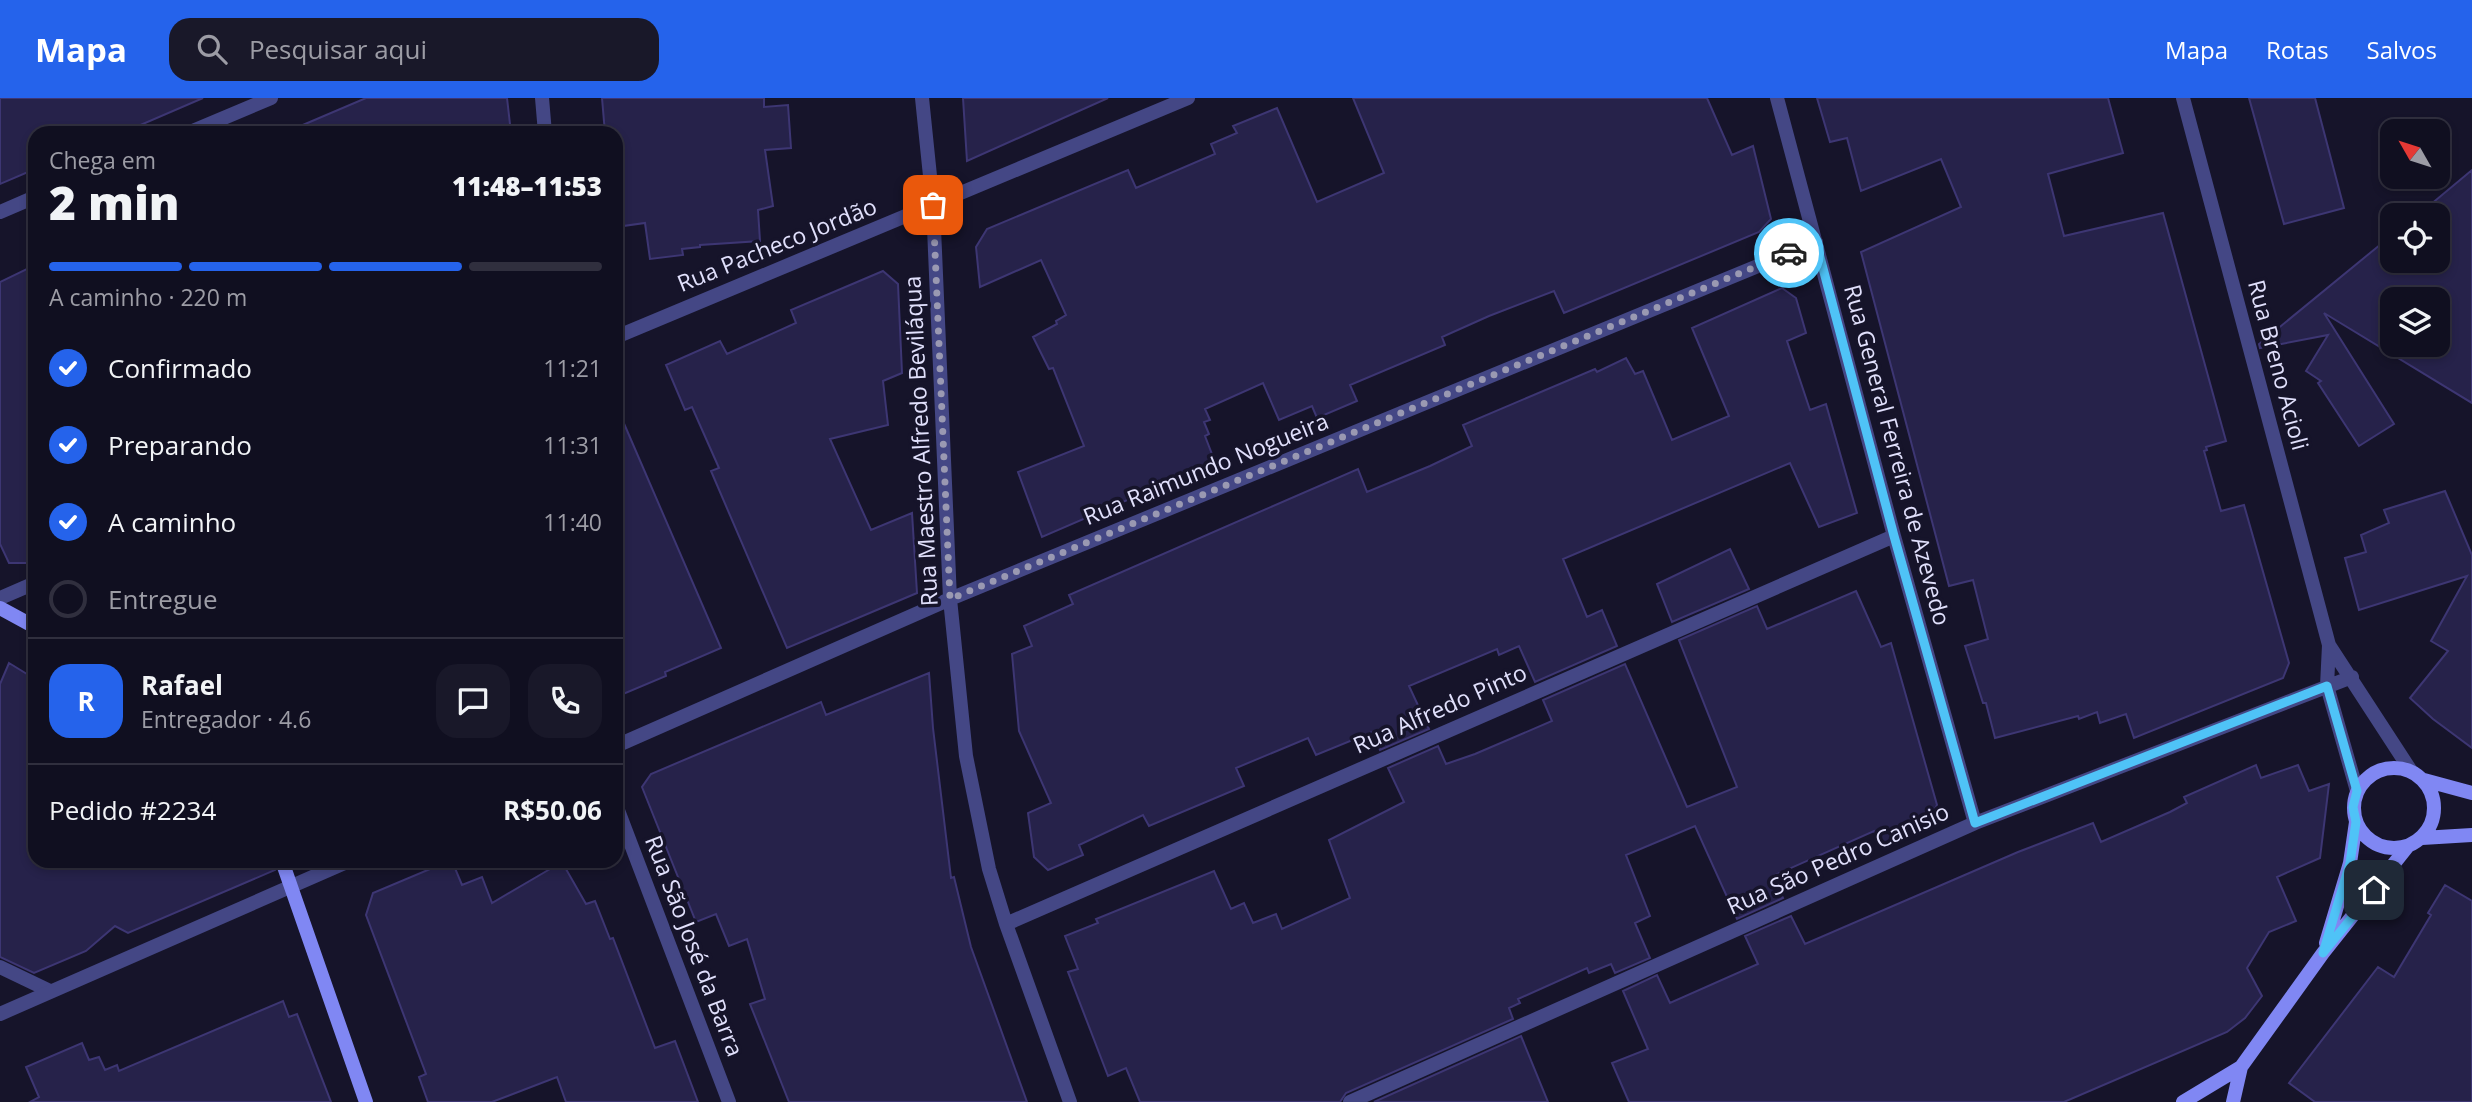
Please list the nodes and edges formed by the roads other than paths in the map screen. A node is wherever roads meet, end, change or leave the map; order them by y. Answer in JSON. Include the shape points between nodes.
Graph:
{"nodes":[{"id":1,"x":271,"y":98,"type":"edge"},
{"id":2,"x":542,"y":98,"type":"edge"},
{"id":3,"x":922,"y":98,"type":"edge"},
{"id":4,"x":1188,"y":98,"type":"edge"},
{"id":5,"x":1777,"y":98,"type":"edge"},
{"id":6,"x":2183,"y":98,"type":"edge"},
{"id":7,"x":205,"y":126,"type":"edge"},
{"id":8,"x":544,"y":126,"type":"edge"},
{"id":9,"x":28,"y":200,"type":"edge"},
{"id":10,"x":933,"y":205,"type":"junction"},
{"id":11,"x":0,"y":212,"type":"edge"},
{"id":12,"x":1816,"y":242,"type":"junction"},
{"id":13,"x":623,"y":334,"type":"edge"},
{"id":14,"x":1894,"y":536,"type":"junction"},
{"id":15,"x":28,"y":586,"type":"edge"},
{"id":16,"x":0,"y":598,"type":"edge"},
{"id":17,"x":950,"y":599,"type":"junction"},
{"id":18,"x":0,"y":608,"type":"edge"},
{"id":19,"x":28,"y":623,"type":"edge"},
{"id":20,"x":2329,"y":645,"type":"junction"},
{"id":21,"x":2352,"y":677,"type":"junction"},
{"id":22,"x":2327,"y":686,"type":"junction"},
{"id":23,"x":623,"y":743,"type":"edge"},
{"id":24,"x":2411,"y":771,"type":"junction"},
{"id":25,"x":2424,"y":780,"type":"junction"},
{"id":26,"x":2357,"y":791,"type":"junction"},
{"id":27,"x":2472,"y":793,"type":"edge"},
{"id":28,"x":2356,"y":822,"type":"junction"},
{"id":29,"x":623,"y":823,"type":"edge"},
{"id":30,"x":1975,"y":823,"type":"junction"},
{"id":31,"x":2472,"y":835,"type":"edge"},
{"id":32,"x":2422,"y":838,"type":"junction"},
{"id":33,"x":2409,"y":846,"type":"junction"},
{"id":34,"x":284,"y":868,"type":"edge"},
{"id":35,"x":332,"y":868,"type":"edge"},
{"id":36,"x":290,"y":886,"type":"junction"},
{"id":37,"x":1006,"y":924,"type":"junction"},
{"id":38,"x":2323,"y":953,"type":"junction"},
{"id":39,"x":0,"y":967,"type":"edge"},
{"id":40,"x":50,"y":991,"type":"junction"},
{"id":41,"x":0,"y":1014,"type":"edge"},
{"id":42,"x":2241,"y":1067,"type":"junction"},
{"id":43,"x":366,"y":1102,"type":"edge"},
{"id":44,"x":729,"y":1102,"type":"edge"},
{"id":45,"x":1070,"y":1102,"type":"edge"},
{"id":46,"x":1350,"y":1102,"type":"edge"},
{"id":47,"x":2183,"y":1102,"type":"edge"},
{"id":48,"x":2233,"y":1102,"type":"edge"}],
"edges":[{"from":1,"to":7,"type":"street"},
{"from":2,"to":8,"type":"street"},
{"from":3,"to":10,"type":"street","name":"Rua Maestro Alfredo Beviláqua"},
{"from":4,"to":10,"type":"street","name":"Rua Pacheco Jordão"},
{"from":5,"to":12,"type":"street","name":"Rua General Ferreira de Azevedo"},
{"from":6,"to":20,"type":"street","name":"Rua Breno Acioli"},
{"from":9,"to":11,"type":"street"},
{"from":10,"to":13,"type":"street","name":"Rua Pacheco Jordão"},
{"from":10,"to":17,"type":"street","name":"Rua Maestro Alfredo Beviláqua"},
{"from":12,"to":14,"type":"street","name":"Rua General Ferreira de Azevedo"},
{"from":12,"to":17,"type":"street","name":"Rua Raimundo Nogueira"},
{"from":14,"to":30,"type":"street","name":"Rua General Ferreira de Azevedo"},
{"from":14,"to":37,"type":"street","name":"Rua Alfredo Pinto"},
{"from":15,"to":16,"type":"street"},
{"from":17,"to":23,"type":"street","name":"Rua Raimundo Nogueira"},
{"from":17,"to":37,"type":"street","name":"Rua Maestro Alfredo Beviláqua","via":[[970,782]]},
{"from":18,"to":19,"type":"street"},
{"from":20,"to":21,"type":"street","name":"Rua Breno Acioli"},
{"from":20,"to":22,"type":"street","name":"Rua Breno Acioli"},
{"from":21,"to":22,"type":"street","name":"Rua São Pedro Canisio"},
{"from":21,"to":24,"type":"street","name":"Rua Breno Acioli"},
{"from":22,"to":26,"type":"street","name":"Rua Breno Acioli"},
{"from":22,"to":30,"type":"street","name":"Rua São Pedro Canisio"},
{"from":24,"to":25,"type":"street"},
{"from":24,"to":26,"type":"street","via":[[2380,769]]},
{"from":25,"to":27,"type":"street"},
{"from":25,"to":32,"type":"street","via":[[2435,809]]},
{"from":26,"to":28,"type":"street"},
{"from":28,"to":33,"type":"street","via":[[2377,846]]},
{"from":28,"to":38,"type":"street","via":[[2350,863]]},
{"from":29,"to":44,"type":"street","name":"Rua São José da Barra"},
{"from":30,"to":46,"type":"street","name":"Rua São Pedro Canisio"},
{"from":31,"to":32,"type":"street"},
{"from":32,"to":33,"type":"street"},
{"from":33,"to":38,"type":"street"},
{"from":34,"to":36,"type":"street"},
{"from":35,"to":36,"type":"street"},
{"from":36,"to":40,"type":"street"},
{"from":36,"to":43,"type":"street"},
{"from":37,"to":45,"type":"street","name":"Rua Maestro Alfredo Beviláqua"},
{"from":38,"to":42,"type":"street"},
{"from":39,"to":40,"type":"street"},
{"from":40,"to":41,"type":"street"},
{"from":42,"to":47,"type":"street"},
{"from":42,"to":48,"type":"street"}]}
